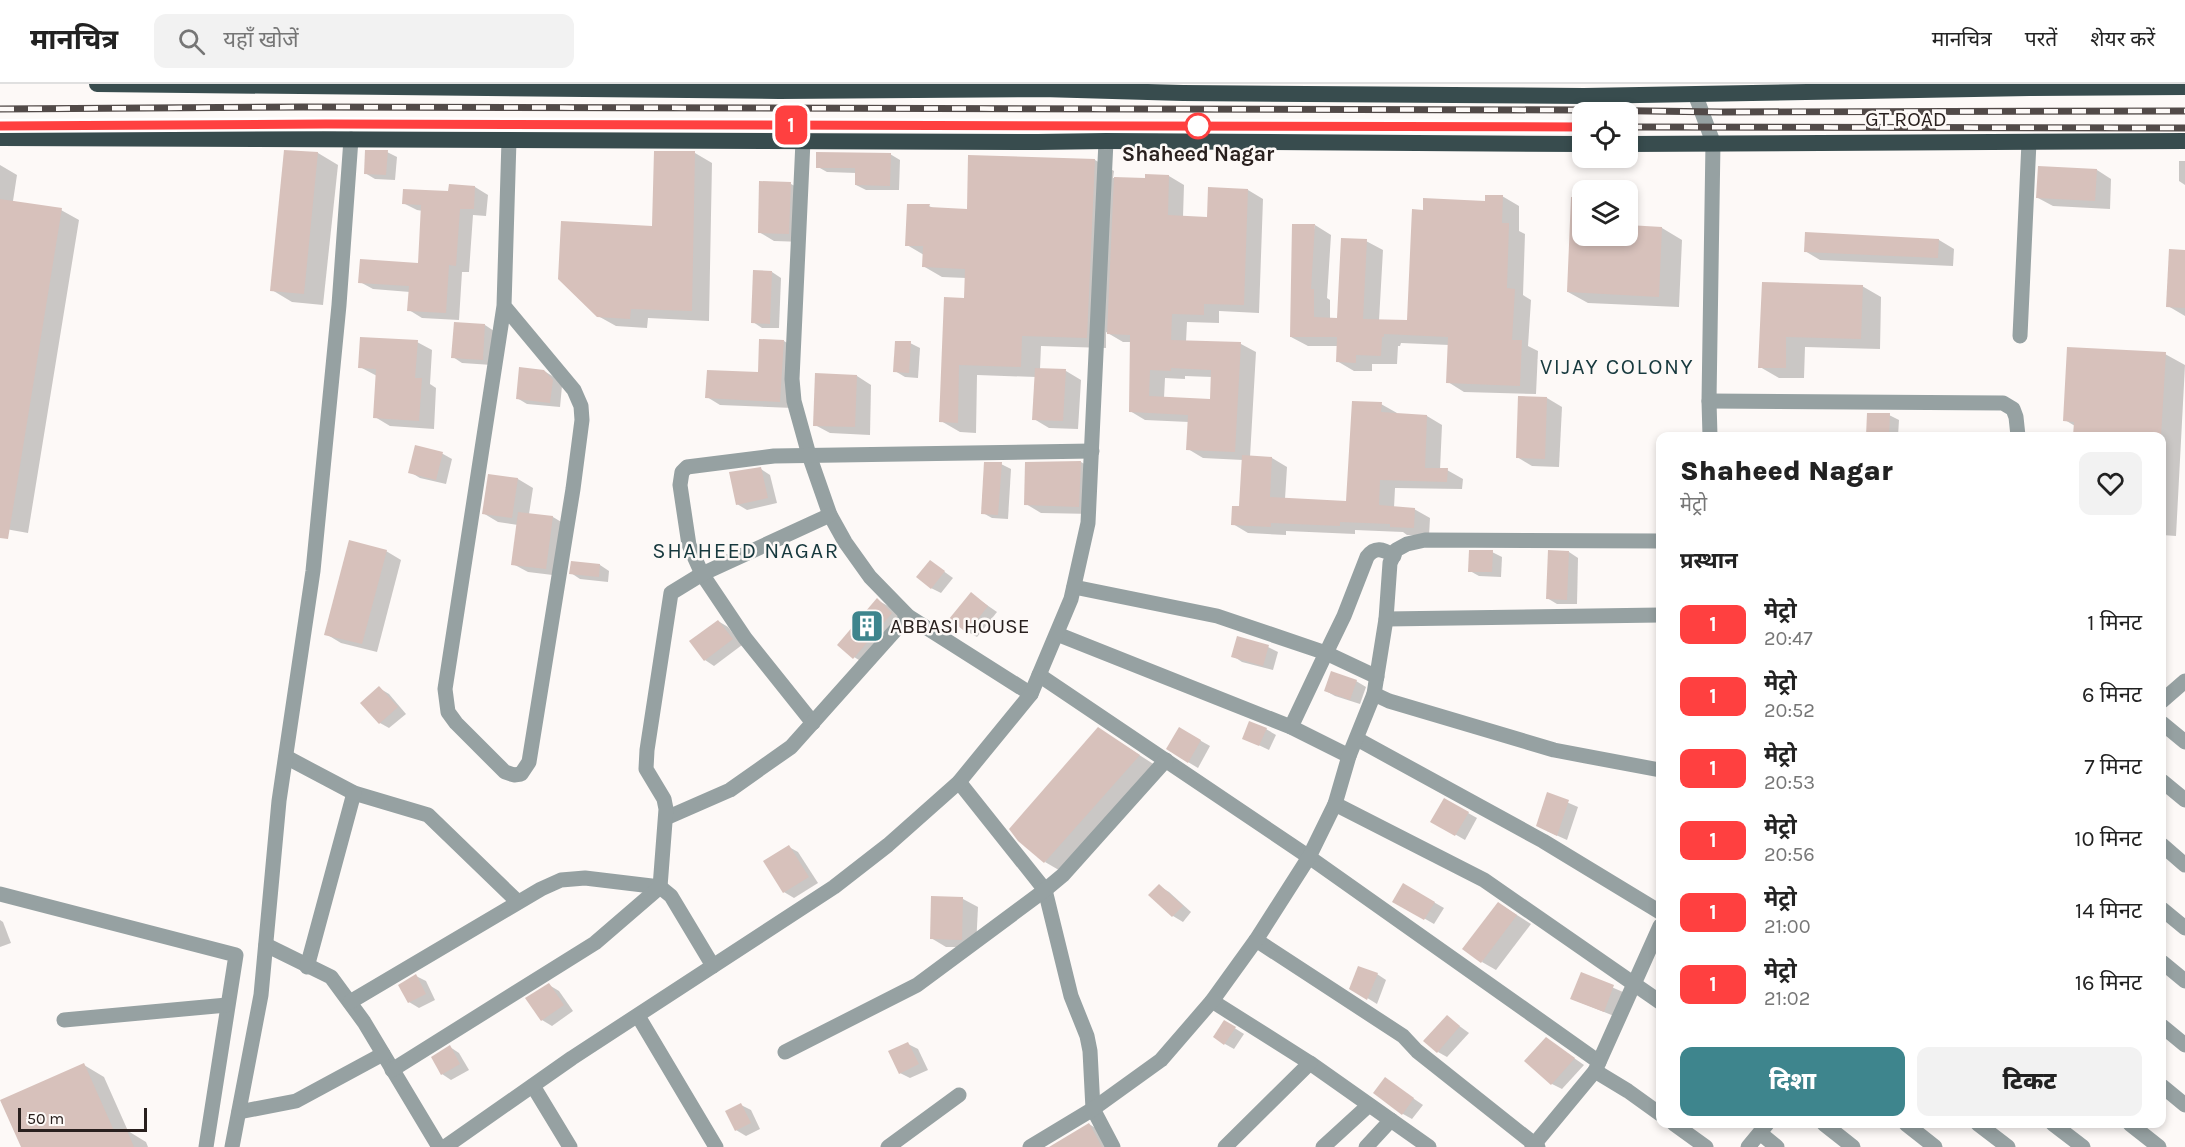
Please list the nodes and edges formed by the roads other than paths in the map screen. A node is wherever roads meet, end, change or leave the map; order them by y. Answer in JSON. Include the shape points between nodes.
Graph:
{"nodes":[{"id":1,"x":97,"y":84,"type":"edge"},
{"id":2,"x":2185,"y":87,"type":"edge"},
{"id":3,"x":1695,"y":94,"type":"junction"},
{"id":4,"x":0,"y":138,"type":"edge"},
{"id":5,"x":351,"y":139,"type":"junction"},
{"id":6,"x":509,"y":140,"type":"junction"},
{"id":7,"x":803,"y":141,"type":"junction"},
{"id":8,"x":1106,"y":141,"type":"junction"},
{"id":9,"x":2185,"y":141,"type":"edge"},
{"id":10,"x":1713,"y":142,"type":"junction"},
{"id":11,"x":2029,"y":142,"type":"junction"},
{"id":12,"x":1572,"y":144,"type":"edge"},
{"id":13,"x":1638,"y":144,"type":"edge"},
{"id":14,"x":504,"y":306,"type":"junction"},
{"id":15,"x":2020,"y":336,"type":"dead end"},
{"id":16,"x":1709,"y":401,"type":"junction"},
{"id":17,"x":1710,"y":432,"type":"edge"},
{"id":18,"x":2018,"y":432,"type":"edge"},
{"id":19,"x":1092,"y":451,"type":"junction"},
{"id":20,"x":810,"y":455,"type":"junction"},
{"id":21,"x":830,"y":515,"type":"junction"},
{"id":22,"x":1656,"y":541,"type":"edge"},
{"id":23,"x":1394,"y":556,"type":"junction"},
{"id":24,"x":702,"y":573,"type":"junction"},
{"id":25,"x":1074,"y":587,"type":"junction"},
{"id":26,"x":1656,"y":615,"type":"edge"},
{"id":27,"x":908,"y":616,"type":"junction"},
{"id":28,"x":1386,"y":619,"type":"junction"},
{"id":29,"x":1057,"y":634,"type":"junction"},
{"id":30,"x":1326,"y":653,"type":"junction"},
{"id":31,"x":1039,"y":675,"type":"junction"},
{"id":32,"x":1377,"y":677,"type":"junction"},
{"id":33,"x":2185,"y":681,"type":"edge"},
{"id":34,"x":1031,"y":694,"type":"junction"},
{"id":35,"x":1374,"y":694,"type":"junction"},
{"id":36,"x":2166,"y":698,"type":"edge"},
{"id":37,"x":813,"y":723,"type":"junction"},
{"id":38,"x":2166,"y":726,"type":"edge"},
{"id":39,"x":1291,"y":727,"type":"junction"},
{"id":40,"x":1357,"y":739,"type":"junction"},
{"id":41,"x":2185,"y":742,"type":"edge"},
{"id":42,"x":1350,"y":756,"type":"junction"},
{"id":43,"x":286,"y":757,"type":"junction"},
{"id":44,"x":1166,"y":760,"type":"junction"},
{"id":45,"x":1656,"y":770,"type":"edge"},
{"id":46,"x":959,"y":782,"type":"junction"},
{"id":47,"x":2166,"y":784,"type":"edge"},
{"id":48,"x":354,"y":793,"type":"junction"},
{"id":49,"x":2185,"y":800,"type":"edge"},
{"id":50,"x":1335,"y":804,"type":"junction"},
{"id":51,"x":666,"y":818,"type":"junction"},
{"id":52,"x":2166,"y":848,"type":"edge"},
{"id":53,"x":1309,"y":857,"type":"junction"},
{"id":54,"x":2185,"y":865,"type":"edge"},
{"id":55,"x":660,"y":887,"type":"junction"},
{"id":56,"x":1045,"y":890,"type":"junction"},
{"id":57,"x":0,"y":894,"type":"edge"},
{"id":58,"x":518,"y":902,"type":"junction"},
{"id":59,"x":1656,"y":910,"type":"edge"},
{"id":60,"x":2166,"y":912,"type":"edge"},
{"id":61,"x":2185,"y":928,"type":"edge"},
{"id":62,"x":1656,"y":938,"type":"edge"},
{"id":63,"x":1256,"y":940,"type":"junction"},
{"id":64,"x":266,"y":945,"type":"junction"},
{"id":65,"x":2166,"y":965,"type":"edge"},
{"id":66,"x":713,"y":966,"type":"junction"},
{"id":67,"x":307,"y":967,"type":"junction"},
{"id":68,"x":2185,"y":981,"type":"edge"},
{"id":69,"x":1634,"y":985,"type":"junction"},
{"id":70,"x":1656,"y":999,"type":"edge"},
{"id":71,"x":1212,"y":1001,"type":"junction"},
{"id":72,"x":350,"y":1002,"type":"junction"},
{"id":73,"x":227,"y":1005,"type":"junction"},
{"id":74,"x":638,"y":1016,"type":"junction"},
{"id":75,"x":64,"y":1020,"type":"dead end"},
{"id":76,"x":2166,"y":1029,"type":"edge"},
{"id":77,"x":2185,"y":1045,"type":"edge"},
{"id":78,"x":785,"y":1052,"type":"dead end"},
{"id":79,"x":383,"y":1054,"type":"junction"},
{"id":80,"x":1310,"y":1063,"type":"junction"},
{"id":81,"x":1597,"y":1066,"type":"junction"},
{"id":82,"x":392,"y":1070,"type":"junction"},
{"id":83,"x":533,"y":1086,"type":"junction"},
{"id":84,"x":2166,"y":1089,"type":"edge"},
{"id":85,"x":959,"y":1095,"type":"dead end"},
{"id":86,"x":1369,"y":1105,"type":"junction"},
{"id":87,"x":2185,"y":1105,"type":"edge"},
{"id":88,"x":1093,"y":1109,"type":"junction"},
{"id":89,"x":1656,"y":1111,"type":"edge"},
{"id":90,"x":239,"y":1112,"type":"junction"},
{"id":91,"x":1391,"y":1120,"type":"junction"},
{"id":92,"x":1680,"y":1128,"type":"edge"},
{"id":93,"x":1764,"y":1128,"type":"edge"},
{"id":94,"x":1829,"y":1128,"type":"edge"},
{"id":95,"x":1911,"y":1128,"type":"edge"},
{"id":96,"x":1983,"y":1128,"type":"edge"},
{"id":97,"x":2058,"y":1128,"type":"edge"},
{"id":98,"x":2135,"y":1128,"type":"edge"},
{"id":99,"x":1535,"y":1146,"type":"edge"},
{"id":100,"x":206,"y":1147,"type":"edge"},
{"id":101,"x":232,"y":1147,"type":"edge"},
{"id":102,"x":439,"y":1147,"type":"edge"},
{"id":103,"x":445,"y":1147,"type":"edge"},
{"id":104,"x":570,"y":1147,"type":"edge"},
{"id":105,"x":716,"y":1147,"type":"edge"},
{"id":106,"x":888,"y":1147,"type":"edge"},
{"id":107,"x":1029,"y":1147,"type":"edge"},
{"id":108,"x":1113,"y":1147,"type":"edge"},
{"id":109,"x":1225,"y":1147,"type":"edge"},
{"id":110,"x":1323,"y":1147,"type":"edge"},
{"id":111,"x":1366,"y":1147,"type":"edge"},
{"id":112,"x":1429,"y":1147,"type":"edge"},
{"id":113,"x":1706,"y":1147,"type":"edge"},
{"id":114,"x":1748,"y":1147,"type":"edge"},
{"id":115,"x":1777,"y":1147,"type":"edge"},
{"id":116,"x":1853,"y":1147,"type":"edge"},
{"id":117,"x":1935,"y":1147,"type":"edge"},
{"id":118,"x":2008,"y":1147,"type":"edge"},
{"id":119,"x":2082,"y":1147,"type":"edge"},
{"id":120,"x":2158,"y":1147,"type":"edge"}],
"edges":[{"from":1,"to":3,"type":"highway","name":"GT ROAD"},
{"from":2,"to":3,"type":"highway","name":"GT ROAD"},
{"from":3,"to":10,"type":"street"},
{"from":4,"to":5,"type":"highway"},
{"from":5,"to":6,"type":"highway"},
{"from":5,"to":43,"type":"street","via":[[313,571]]},
{"from":6,"to":7,"type":"highway"},
{"from":6,"to":14,"type":"street"},
{"from":7,"to":8,"type":"highway"},
{"from":7,"to":20,"type":"street","via":[[792,379],[794,401]]},
{"from":8,"to":12,"type":"highway"},
{"from":8,"to":19,"type":"street"},
{"from":9,"to":11,"type":"highway","name":"GT ROAD"},
{"from":10,"to":11,"type":"highway","name":"GT ROAD"},
{"from":10,"to":13,"type":"highway","name":"GT ROAD"},
{"from":10,"to":16,"type":"street"},
{"from":11,"to":15,"type":"street"},
{"from":14,"to":14,"type":"street","via":[[444,689],[448,711],[456,723],[505,772],[521,774],[529,762],[582,420],[574,390]]},
{"from":16,"to":17,"type":"street"},
{"from":16,"to":18,"type":"street","via":[[2003,403],[2013,409]]},
{"from":19,"to":20,"type":"street"},
{"from":19,"to":25,"type":"street","via":[[1088,523]]},
{"from":20,"to":21,"type":"street"},
{"from":20,"to":24,"type":"street","via":[[701,465],[682,472],[680,485],[689,545]]},
{"from":21,"to":24,"type":"street"},
{"from":21,"to":27,"type":"street","via":[[870,577]]},
{"from":22,"to":23,"type":"street","via":[[1425,540],[1407,544],[1396,550]]},
{"from":23,"to":28,"type":"street","via":[[1390,563]]},
{"from":23,"to":30,"type":"street","via":[[1384,549],[1371,551]]},
{"from":24,"to":37,"type":"street","via":[[745,638]]},
{"from":24,"to":51,"type":"street","via":[[671,593],[647,750],[645,769],[664,799]]},
{"from":25,"to":29,"type":"street"},
{"from":25,"to":30,"type":"street","via":[[1217,616]]},
{"from":26,"to":28,"type":"street"},
{"from":27,"to":34,"type":"street"},
{"from":27,"to":37,"type":"street"},
{"from":28,"to":32,"type":"street"},
{"from":29,"to":31,"type":"street"},
{"from":29,"to":39,"type":"street"},
{"from":30,"to":32,"type":"street"},
{"from":30,"to":39,"type":"street"},
{"from":31,"to":34,"type":"street"},
{"from":31,"to":44,"type":"street"},
{"from":32,"to":35,"type":"street"},
{"from":33,"to":36,"type":"street"},
{"from":34,"to":46,"type":"street"},
{"from":35,"to":40,"type":"street"},
{"from":35,"to":45,"type":"street","via":[[1554,750]]},
{"from":37,"to":51,"type":"street","via":[[791,747],[730,790]]},
{"from":38,"to":41,"type":"street"},
{"from":39,"to":42,"type":"street"},
{"from":40,"to":42,"type":"street"},
{"from":40,"to":59,"type":"street","via":[[1543,841]]},
{"from":42,"to":50,"type":"street"},
{"from":43,"to":48,"type":"street"},
{"from":43,"to":64,"type":"street"},
{"from":44,"to":53,"type":"street"},
{"from":44,"to":56,"type":"street"},
{"from":46,"to":56,"type":"street"},
{"from":46,"to":66,"type":"street","via":[[834,887]]},
{"from":47,"to":49,"type":"street"},
{"from":48,"to":58,"type":"street","via":[[428,815]]},
{"from":48,"to":67,"type":"street"},
{"from":50,"to":53,"type":"street"},
{"from":50,"to":69,"type":"street","via":[[1484,880]]},
{"from":51,"to":55,"type":"street"},
{"from":52,"to":54,"type":"street"},
{"from":53,"to":63,"type":"street"},
{"from":53,"to":81,"type":"street"},
{"from":55,"to":58,"type":"street","via":[[585,878],[561,880]]},
{"from":55,"to":66,"type":"street","via":[[671,896]]},
{"from":55,"to":82,"type":"street","via":[[595,943]]},
{"from":56,"to":78,"type":"street","via":[[917,985]]},
{"from":56,"to":88,"type":"street","via":[[1071,996],[1087,1036]]},
{"from":57,"to":73,"type":"street","via":[[236,955]]},
{"from":58,"to":72,"type":"street"},
{"from":60,"to":61,"type":"street"},
{"from":62,"to":69,"type":"street"},
{"from":63,"to":71,"type":"street"},
{"from":63,"to":99,"type":"street","via":[[1403,1036]]},
{"from":64,"to":67,"type":"street"},
{"from":64,"to":90,"type":"street"},
{"from":65,"to":68,"type":"street"},
{"from":66,"to":74,"type":"street"},
{"from":67,"to":72,"type":"street","via":[[331,977]]},
{"from":69,"to":70,"type":"street"},
{"from":69,"to":81,"type":"street"},
{"from":71,"to":80,"type":"street"},
{"from":71,"to":88,"type":"street","via":[[1161,1060]]},
{"from":72,"to":79,"type":"street"},
{"from":73,"to":75,"type":"street"},
{"from":73,"to":100,"type":"street"},
{"from":74,"to":83,"type":"street"},
{"from":74,"to":105,"type":"street"},
{"from":76,"to":77,"type":"street"},
{"from":79,"to":82,"type":"street"},
{"from":79,"to":90,"type":"street","via":[[296,1101]]},
{"from":80,"to":86,"type":"street"},
{"from":80,"to":109,"type":"street"},
{"from":81,"to":89,"type":"street"},
{"from":81,"to":99,"type":"street"},
{"from":82,"to":102,"type":"street"},
{"from":83,"to":103,"type":"street"},
{"from":83,"to":104,"type":"street"},
{"from":84,"to":87,"type":"street"},
{"from":85,"to":106,"type":"street"},
{"from":86,"to":91,"type":"street"},
{"from":86,"to":110,"type":"street"},
{"from":88,"to":107,"type":"street"},
{"from":88,"to":108,"type":"street"},
{"from":90,"to":101,"type":"street"},
{"from":91,"to":111,"type":"street"},
{"from":91,"to":112,"type":"street"},
{"from":92,"to":113,"type":"street"},
{"from":93,"to":114,"type":"street"},
{"from":93,"to":115,"type":"street"},
{"from":94,"to":116,"type":"street"},
{"from":95,"to":117,"type":"street"},
{"from":96,"to":118,"type":"street"},
{"from":97,"to":119,"type":"street"},
{"from":98,"to":120,"type":"street"}]}
